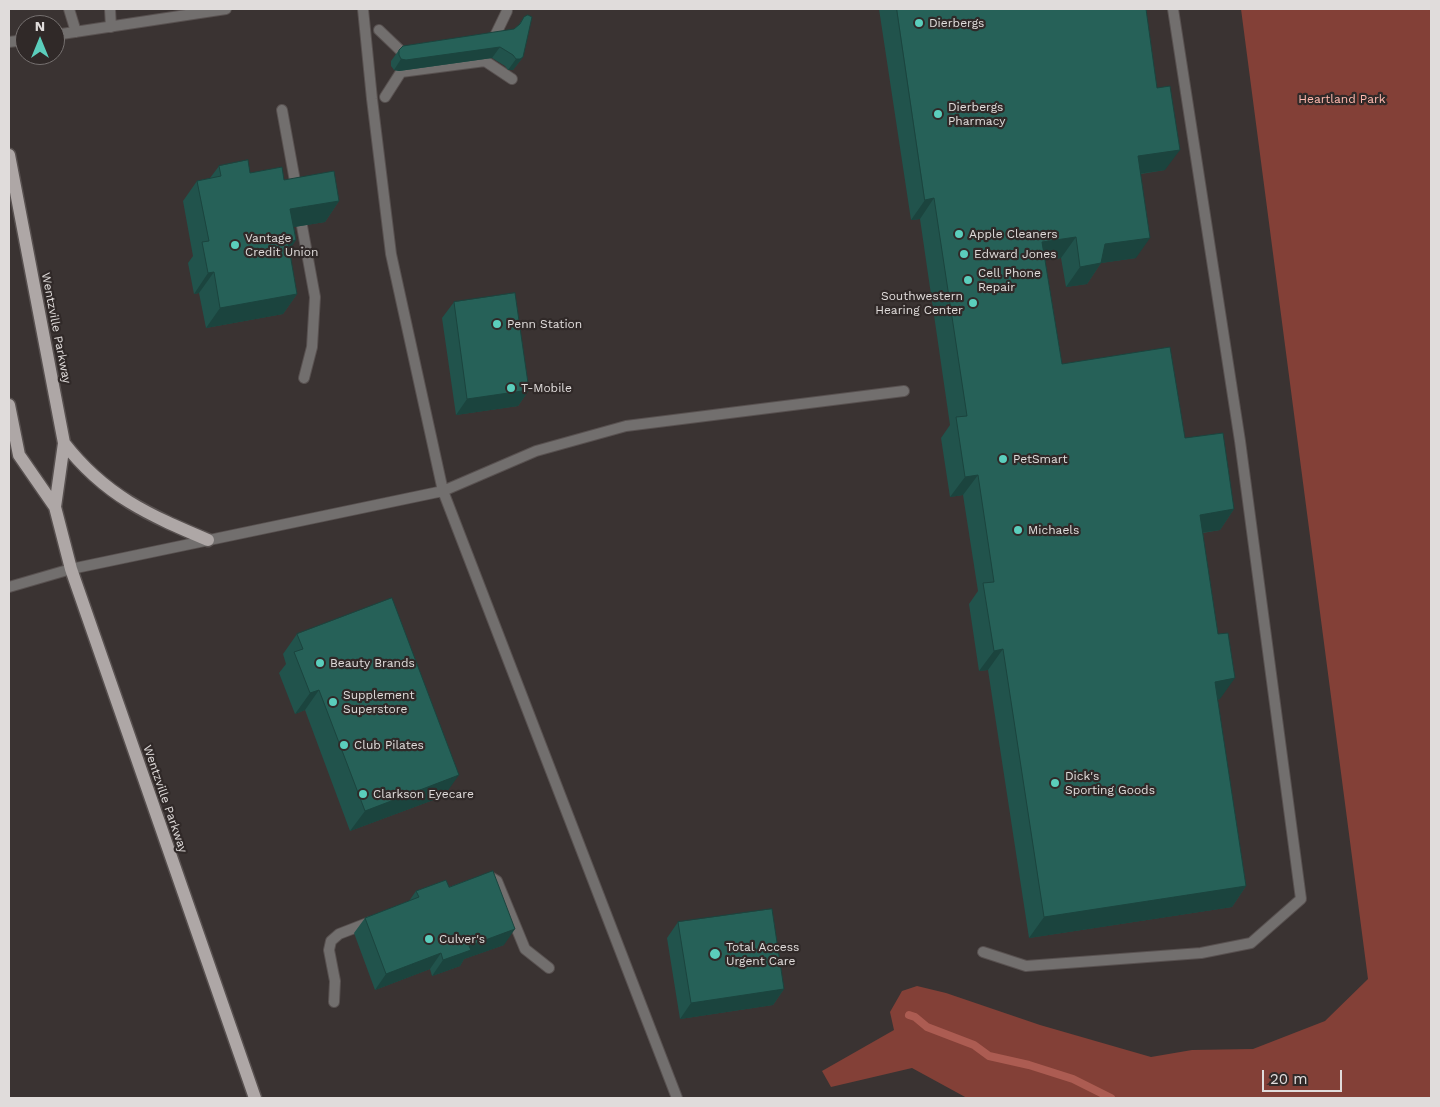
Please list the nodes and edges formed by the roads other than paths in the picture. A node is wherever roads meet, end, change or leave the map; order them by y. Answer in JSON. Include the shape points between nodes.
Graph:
{"nodes":[{"id":1,"x":69,"y":9,"type":"edge"},
{"id":2,"x":110,"y":9,"type":"edge"},
{"id":3,"x":226,"y":9,"type":"edge"},
{"id":4,"x":362,"y":9,"type":"edge"},
{"id":5,"x":1173,"y":9,"type":"edge"},
{"id":6,"x":212,"y":10,"type":"edge"},
{"id":7,"x":507,"y":11,"type":"dead end"},
{"id":8,"x":162,"y":14,"type":"edge"},
{"id":9,"x":111,"y":26,"type":"junction"},
{"id":10,"x":379,"y":30,"type":"dead end"},
{"id":11,"x":76,"y":32,"type":"junction"},
{"id":12,"x":65,"y":34,"type":"edge"},
{"id":13,"x":475,"y":43,"type":"edge"},
{"id":14,"x":421,"y":51,"type":"edge"},
{"id":15,"x":512,"y":79,"type":"dead end"},
{"id":16,"x":385,"y":98,"type":"dead end"},
{"id":17,"x":282,"y":110,"type":"dead end"},
{"id":18,"x":9,"y":155,"type":"edge"},
{"id":19,"x":298,"y":195,"type":"edge"},
{"id":20,"x":302,"y":226,"type":"edge"},
{"id":21,"x":304,"y":378,"type":"dead end"},
{"id":22,"x":904,"y":391,"type":"dead end"},
{"id":23,"x":9,"y":405,"type":"edge"},
{"id":24,"x":64,"y":443,"type":"junction"},
{"id":25,"x":443,"y":491,"type":"junction"},
{"id":26,"x":55,"y":507,"type":"junction"},
{"id":27,"x":208,"y":540,"type":"junction"},
{"id":28,"x":71,"y":569,"type":"junction"},
{"id":29,"x":9,"y":587,"type":"edge"},
{"id":30,"x":474,"y":885,"type":"edge"},
{"id":31,"x":381,"y":918,"type":"edge"},
{"id":32,"x":983,"y":952,"type":"dead end"},
{"id":33,"x":549,"y":968,"type":"dead end"},
{"id":34,"x":334,"y":1002,"type":"dead end"},
{"id":35,"x":255,"y":1098,"type":"edge"},
{"id":36,"x":677,"y":1098,"type":"edge"}],
"edges":[{"from":1,"to":11,"type":"lane"},
{"from":2,"to":9,"type":"lane"},
{"from":3,"to":6,"type":"lane"},
{"from":4,"to":25,"type":"lane","via":[[391,254]]},
{"from":5,"to":32,"type":"lane","via":[[1240,441],[1301,899],[1252,943],[1200,953],[1026,966]]},
{"from":6,"to":8,"type":"lane"},
{"from":7,"to":13,"type":"lane","via":[[493,40]]},
{"from":8,"to":9,"type":"lane"},
{"from":9,"to":11,"type":"lane"},
{"from":10,"to":14,"type":"lane","via":[[402,52]]},
{"from":11,"to":12,"type":"lane"},
{"from":15,"to":16,"type":"lane","via":[[485,61],[401,72]]},
{"from":17,"to":19,"type":"lane"},
{"from":18,"to":24,"type":"main road","name":"Wentzville Parkway"},
{"from":20,"to":21,"type":"lane","via":[[315,297],[312,347]]},
{"from":22,"to":25,"type":"lane","via":[[626,426],[536,451]]},
{"from":23,"to":26,"type":"main road","name":"Wentzville Parkway","via":[[19,455]]},
{"from":24,"to":26,"type":"main road","name":"Wentzville Parkway"},
{"from":24,"to":27,"type":"main road","via":[[78,462],[114,493],[152,516]]},
{"from":25,"to":27,"type":"lane"},
{"from":25,"to":36,"type":"lane"},
{"from":26,"to":28,"type":"main road","name":"Wentzville Parkway"},
{"from":27,"to":28,"type":"lane"},
{"from":28,"to":29,"type":"lane"},
{"from":28,"to":35,"type":"main road","name":"Wentzville Parkway"},
{"from":30,"to":33,"type":"lane","via":[[492,878],[497,881],[525,949]]},
{"from":31,"to":34,"type":"lane","via":[[339,934],[331,941]]}]}
